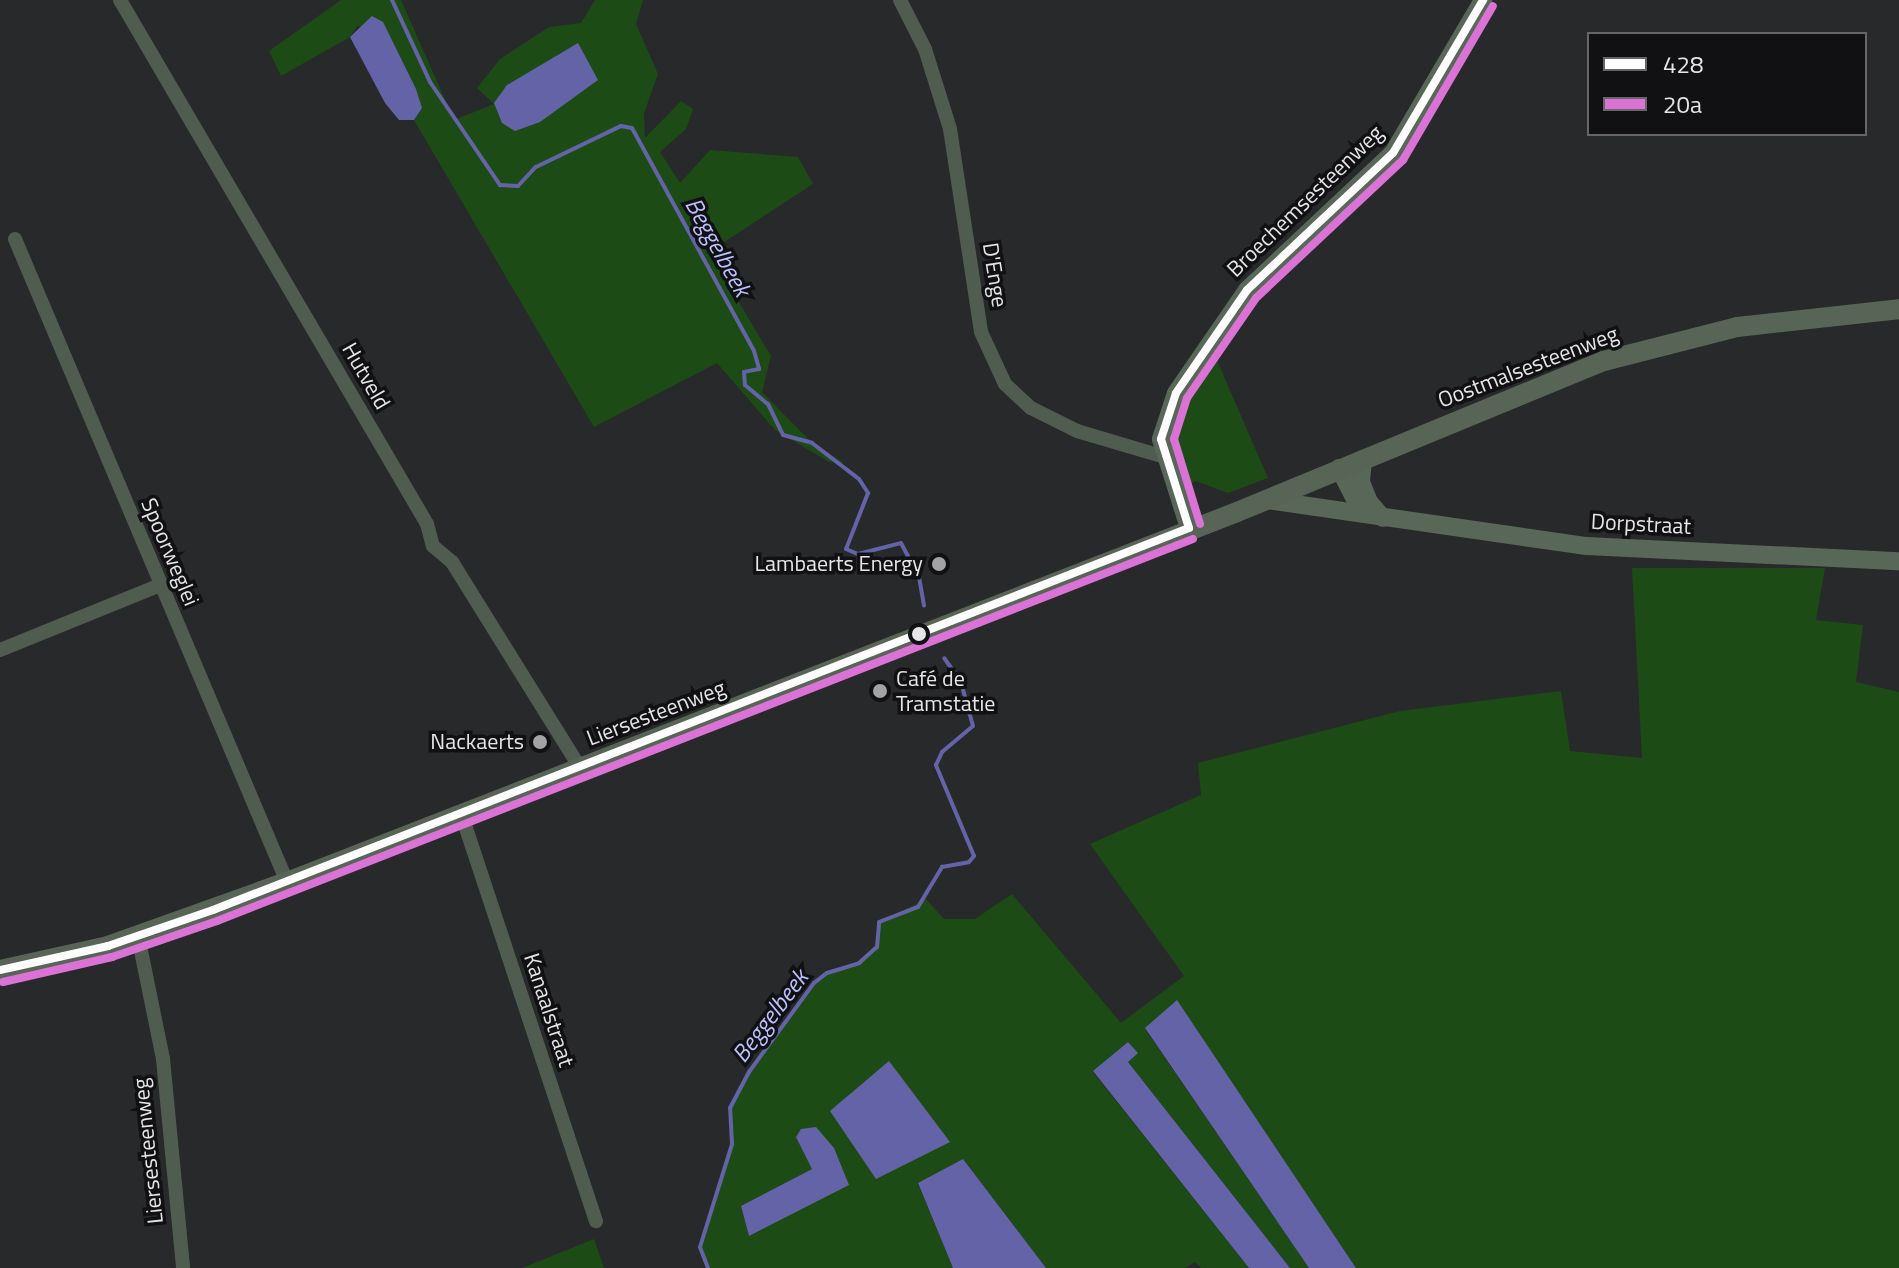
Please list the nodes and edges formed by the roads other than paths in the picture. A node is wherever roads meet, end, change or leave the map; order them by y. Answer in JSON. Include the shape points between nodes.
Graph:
{"nodes":[{"id":1,"x":120,"y":0,"type":"edge"},
{"id":2,"x":900,"y":0,"type":"edge"},
{"id":3,"x":1483,"y":0,"type":"edge"},
{"id":4,"x":15,"y":239,"type":"dead end"},
{"id":5,"x":1899,"y":309,"type":"edge"},
{"id":6,"x":1165,"y":457,"type":"junction"},
{"id":7,"x":1363,"y":459,"type":"junction"},
{"id":8,"x":1339,"y":468,"type":"junction"},
{"id":9,"x":1267,"y":500,"type":"junction"},
{"id":10,"x":1362,"y":513,"type":"junction"},
{"id":11,"x":1383,"y":518,"type":"junction"},
{"id":12,"x":1189,"y":528,"type":"junction"},
{"id":13,"x":1899,"y":561,"type":"edge"},
{"id":14,"x":160,"y":585,"type":"junction"},
{"id":15,"x":0,"y":650,"type":"edge"},
{"id":16,"x":580,"y":768,"type":"junction"},
{"id":17,"x":461,"y":813,"type":"junction"},
{"id":18,"x":287,"y":882,"type":"junction"},
{"id":19,"x":138,"y":936,"type":"junction"},
{"id":20,"x":0,"y":970,"type":"edge"},
{"id":21,"x":596,"y":1221,"type":"dead end"},
{"id":22,"x":183,"y":1268,"type":"edge"}],
"edges":[{"from":1,"to":16,"type":"street","name":"Hutveld","via":[[427,524],[433,546],[452,562]]},
{"from":2,"to":6,"type":"street","name":"D'Enge","via":[[925,49],[950,129],[981,332],[1005,384],[1031,408],[1077,431]]},
{"from":3,"to":6,"type":"street","name":"Broechemsesteenweg","via":[[1393,153],[1229,312],[1167,410],[1161,439]]},
{"from":4,"to":14,"type":"street","name":"Spoorweglei"},
{"from":5,"to":7,"type":"main road","name":"Oostmalsesteenweg","via":[[1737,327],[1664,343],[1550,380]]},
{"from":6,"to":12,"type":"street","name":"Broechemsesteenweg"},
{"from":7,"to":8,"type":"main road","name":"Oostmalsesteenweg"},
{"from":7,"to":11,"type":"street","via":[[1361,482]]},
{"from":8,"to":9,"type":"main road","name":"Oostmalsesteenweg"},
{"from":8,"to":10,"type":"street"},
{"from":9,"to":10,"type":"street","name":"Dorpstraat"},
{"from":9,"to":12,"type":"main road","name":"Oostmalsesteenweg"},
{"from":10,"to":11,"type":"street","name":"Dorpstraat"},
{"from":11,"to":13,"type":"street","name":"Dorpstraat","via":[[1587,546]]},
{"from":12,"to":16,"type":"main road","name":"Liersesteenweg"},
{"from":14,"to":15,"type":"street"},
{"from":14,"to":18,"type":"street","name":"Spoorweglei"},
{"from":16,"to":17,"type":"main road","name":"Liersesteenweg"},
{"from":17,"to":18,"type":"main road","name":"Liersesteenweg"},
{"from":17,"to":21,"type":"street","name":"Kanaalstraat"},
{"from":18,"to":19,"type":"main road","name":"Liersesteenweg"},
{"from":19,"to":20,"type":"main road","name":"Liersesteenweg"},
{"from":19,"to":22,"type":"street","name":"Liersesteenweg","via":[[163,1059]]}]}
